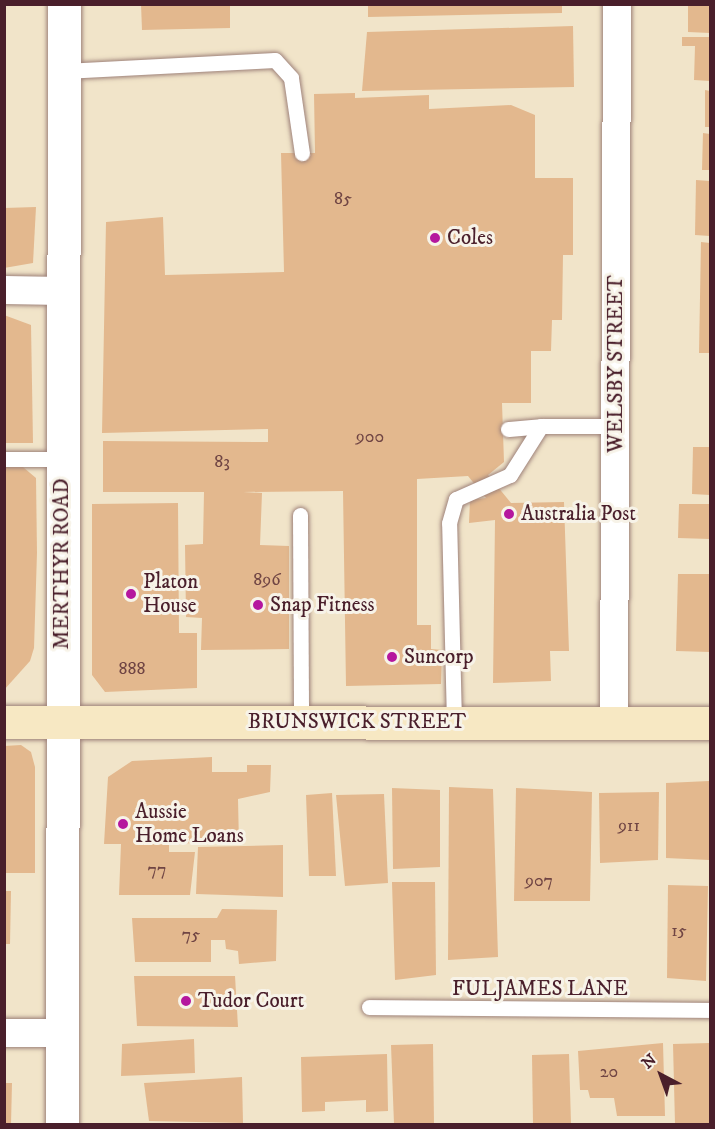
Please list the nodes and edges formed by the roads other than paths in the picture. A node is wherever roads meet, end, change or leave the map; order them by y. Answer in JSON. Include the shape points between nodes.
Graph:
{"nodes":[{"id":1,"x":64,"y":4,"type":"edge"},
{"id":2,"x":617,"y":4,"type":"edge"},
{"id":3,"x":64,"y":71,"type":"junction"},
{"id":4,"x":302,"y":153,"type":"dead end"},
{"id":5,"x":4,"y":290,"type":"edge"},
{"id":6,"x":63,"y":291,"type":"junction"},
{"id":7,"x":541,"y":426,"type":"junction"},
{"id":8,"x":616,"y":426,"type":"junction"},
{"id":9,"x":508,"y":429,"type":"dead end"},
{"id":10,"x":4,"y":459,"type":"edge"},
{"id":11,"x":63,"y":459,"type":"junction"},
{"id":12,"x":300,"y":515,"type":"dead end"},
{"id":13,"x":62,"y":721,"type":"junction"},
{"id":14,"x":4,"y":722,"type":"edge"},
{"id":15,"x":301,"y":722,"type":"junction"},
{"id":16,"x":454,"y":722,"type":"junction"},
{"id":17,"x":614,"y":723,"type":"junction"},
{"id":18,"x":711,"y":723,"type":"edge"},
{"id":19,"x":369,"y":1007,"type":"dead end"},
{"id":20,"x":711,"y":1010,"type":"edge"},
{"id":21,"x":4,"y":1033,"type":"edge"},
{"id":22,"x":62,"y":1033,"type":"junction"},
{"id":23,"x":62,"y":1125,"type":"edge"}],
"edges":[{"from":1,"to":3,"type":"street","name":"MERTHYR ROAD"},
{"from":2,"to":8,"type":"street","name":"WELSBY STREET"},
{"from":3,"to":4,"type":"lane","via":[[275,60],[291,78]]},
{"from":3,"to":6,"type":"street","name":"MERTHYR ROAD"},
{"from":5,"to":6,"type":"street"},
{"from":6,"to":11,"type":"street","name":"MERTHYR ROAD"},
{"from":7,"to":8,"type":"lane"},
{"from":7,"to":9,"type":"lane"},
{"from":7,"to":16,"type":"lane","via":[[510,474],[456,499],[449,523]]},
{"from":8,"to":17,"type":"street","name":"WELSBY STREET"},
{"from":10,"to":11,"type":"lane"},
{"from":11,"to":13,"type":"street","name":"MERTHYR ROAD"},
{"from":12,"to":15,"type":"lane"},
{"from":13,"to":14,"type":"main road","name":"BRUNSWICK STREET"},
{"from":13,"to":15,"type":"main road","name":"BRUNSWICK STREET"},
{"from":13,"to":22,"type":"street","name":"MERTHYR ROAD"},
{"from":15,"to":16,"type":"main road","name":"BRUNSWICK STREET"},
{"from":16,"to":17,"type":"main road","name":"BRUNSWICK STREET"},
{"from":17,"to":18,"type":"main road","name":"BRUNSWICK STREET"},
{"from":19,"to":20,"type":"lane","name":"FULJAMES LANE"},
{"from":21,"to":22,"type":"street"},
{"from":22,"to":23,"type":"street","name":"MERTHYR ROAD"}]}
